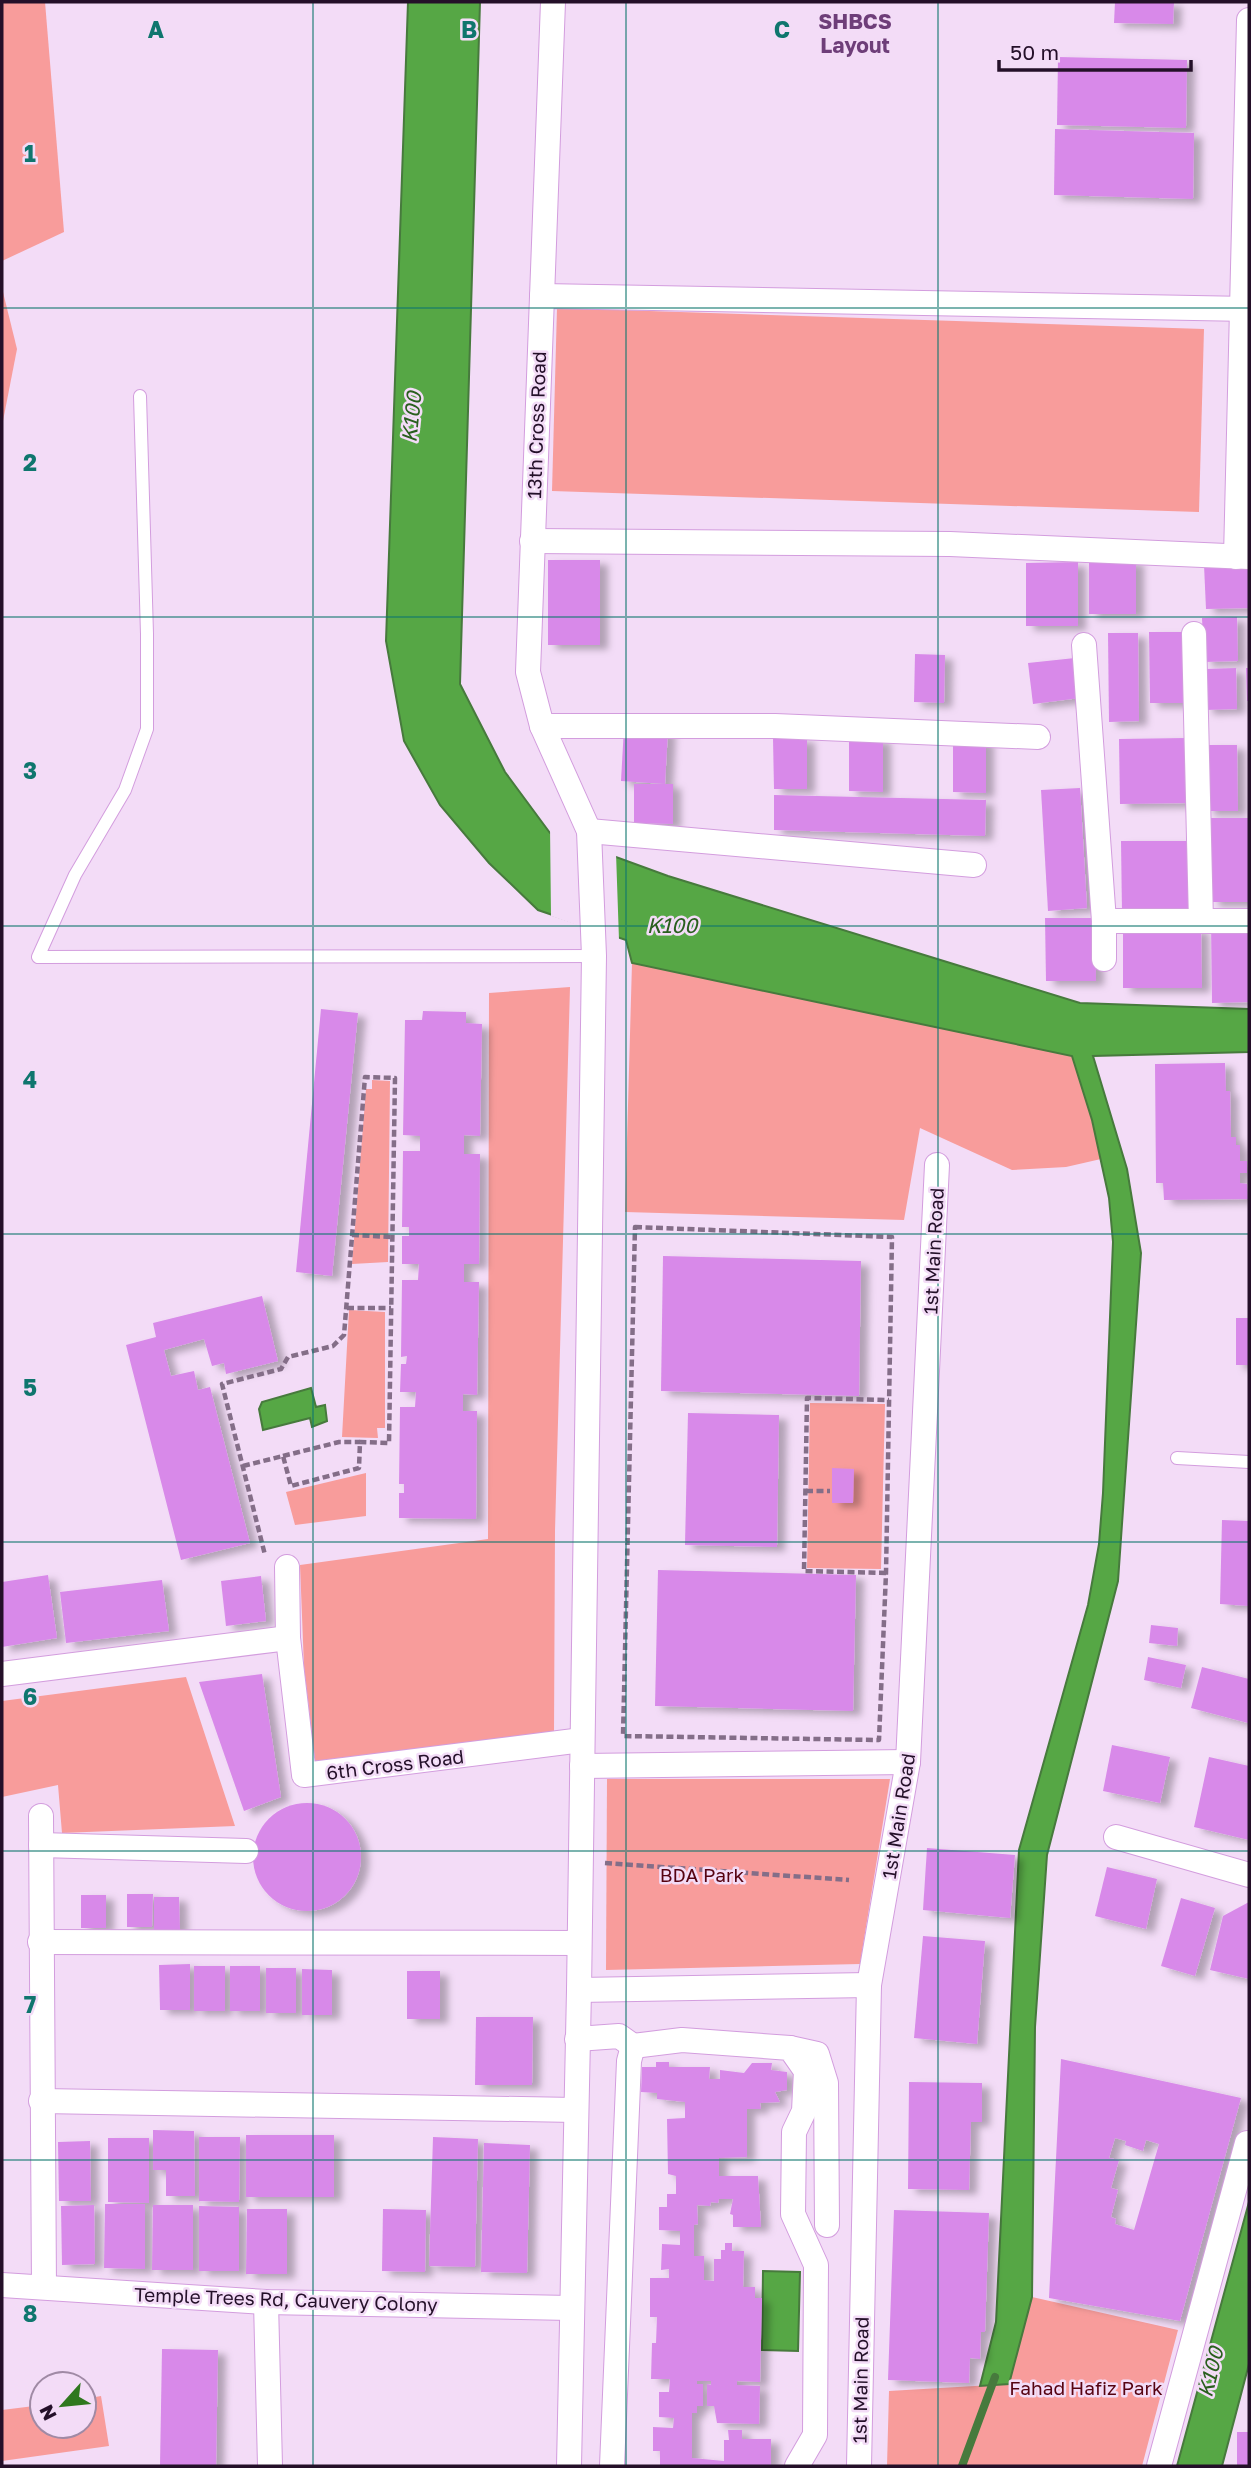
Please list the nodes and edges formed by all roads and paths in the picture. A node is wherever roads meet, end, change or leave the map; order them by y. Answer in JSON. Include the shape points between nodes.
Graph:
{"nodes":[{"id":1,"x":553,"y":2,"type":"edge"},
{"id":2,"x":1249,"y":20,"type":"edge"},
{"id":3,"x":541,"y":296,"type":"junction"},
{"id":4,"x":1246,"y":309,"type":"edge"},
{"id":5,"x":140,"y":396,"type":"dead end"},
{"id":6,"x":531,"y":541,"type":"junction"},
{"id":7,"x":1243,"y":557,"type":"edge"},
{"id":8,"x":1194,"y":634,"type":"dead end"},
{"id":9,"x":1084,"y":645,"type":"dead end"},
{"id":10,"x":542,"y":726,"type":"junction"},
{"id":11,"x":1038,"y":737,"type":"dead end"},
{"id":12,"x":589,"y":834,"type":"junction"},
{"id":13,"x":974,"y":865,"type":"dead end"},
{"id":14,"x":1201,"y":920,"type":"junction"},
{"id":15,"x":1104,"y":921,"type":"junction"},
{"id":16,"x":1249,"y":921,"type":"edge"},
{"id":17,"x":594,"y":956,"type":"junction"},
{"id":18,"x":1104,"y":959,"type":"dead end"},
{"id":19,"x":937,"y":1165,"type":"dead end"},
{"id":20,"x":352,"y":1235,"type":"junction"},
{"id":21,"x":392,"y":1237,"type":"junction"},
{"id":22,"x":346,"y":1308,"type":"junction"},
{"id":23,"x":391,"y":1308,"type":"junction"},
{"id":24,"x":889,"y":1400,"type":"junction"},
{"id":25,"x":360,"y":1442,"type":"junction"},
{"id":26,"x":283,"y":1456,"type":"junction"},
{"id":27,"x":1177,"y":1458,"type":"dead end"},
{"id":28,"x":1249,"y":1462,"type":"edge"},
{"id":29,"x":243,"y":1466,"type":"junction"},
{"id":30,"x":806,"y":1491,"type":"junction"},
{"id":31,"x":830,"y":1492,"type":"dead end"},
{"id":32,"x":281,"y":1562,"type":"joint"},
{"id":33,"x":886,"y":1573,"type":"junction"},
{"id":34,"x":288,"y":1638,"type":"junction"},
{"id":35,"x":2,"y":1674,"type":"edge"},
{"id":36,"x":582,"y":1740,"type":"junction"},
{"id":37,"x":908,"y":1762,"type":"junction"},
{"id":38,"x":582,"y":1766,"type":"junction"},
{"id":39,"x":41,"y":1816,"type":"dead end"},
{"id":40,"x":1116,"y":1837,"type":"dead end"},
{"id":41,"x":41,"y":1845,"type":"junction"},
{"id":42,"x":246,"y":1851,"type":"dead end"},
{"id":43,"x":580,"y":1862,"type":"junction"},
{"id":44,"x":1249,"y":1875,"type":"edge"},
{"id":45,"x":849,"y":1880,"type":"dead end"},
{"id":46,"x":40,"y":1942,"type":"junction"},
{"id":47,"x":579,"y":1943,"type":"junction"},
{"id":48,"x":869,"y":1985,"type":"junction"},
{"id":49,"x":579,"y":1990,"type":"junction"},
{"id":50,"x":577,"y":2039,"type":"junction"},
{"id":51,"x":633,"y":2046,"type":"junction"},
{"id":52,"x":790,"y":2048,"type":"junction"},
{"id":53,"x":41,"y":2101,"type":"junction"},
{"id":54,"x":575,"y":2110,"type":"junction"},
{"id":55,"x":1247,"y":2143,"type":"dead end"},
{"id":56,"x":827,"y":2225,"type":"dead end"},
{"id":57,"x":2,"y":2285,"type":"edge"},
{"id":58,"x":44,"y":2287,"type":"junction"},
{"id":59,"x":266,"y":2302,"type":"junction"},
{"id":60,"x":570,"y":2308,"type":"junction"},
{"id":61,"x":270,"y":2466,"type":"edge"},
{"id":62,"x":569,"y":2466,"type":"edge"},
{"id":63,"x":612,"y":2466,"type":"edge"},
{"id":64,"x":797,"y":2466,"type":"edge"},
{"id":65,"x":859,"y":2466,"type":"edge"},
{"id":66,"x":1158,"y":2466,"type":"edge"}],
"edges":[{"from":1,"to":3,"type":"street","name":"13th Cross Road"},
{"from":2,"to":4,"type":"street"},
{"from":3,"to":4,"type":"street"},
{"from":3,"to":6,"type":"street","name":"13th Cross Road"},
{"from":4,"to":7,"type":"street"},
{"from":5,"to":17,"type":"lane","via":[[147,729],[125,790],[75,875],[38,957]]},
{"from":6,"to":7,"type":"street","via":[[950,544]]},
{"from":6,"to":10,"type":"street","name":"13th Cross Road","via":[[528,672]]},
{"from":8,"to":14,"type":"street"},
{"from":9,"to":15,"type":"street"},
{"from":10,"to":11,"type":"street","via":[[775,726]]},
{"from":10,"to":12,"type":"street","name":"13th Cross Road"},
{"from":12,"to":13,"type":"street"},
{"from":12,"to":17,"type":"street"},
{"from":14,"to":15,"type":"street"},
{"from":14,"to":16,"type":"street"},
{"from":15,"to":18,"type":"street"},
{"from":17,"to":36,"type":"street"},
{"from":19,"to":37,"type":"street","name":"1st Main Road"},
{"from":20,"to":21,"type":"path"},
{"from":20,"to":21,"type":"path","via":[[365,1077],[395,1077]]},
{"from":20,"to":22,"type":"path"},
{"from":21,"to":23,"type":"path"},
{"from":22,"to":23,"type":"path"},
{"from":22,"to":29,"type":"path","via":[[344,1335],[333,1346],[288,1357],[281,1369],[222,1384]]},
{"from":23,"to":25,"type":"path","via":[[389,1443]]},
{"from":24,"to":30,"type":"path","via":[[807,1398]]},
{"from":24,"to":33,"type":"path"},
{"from":24,"to":33,"type":"path","via":[[892,1237],[635,1227],[623,1736],[879,1741]]},
{"from":25,"to":26,"type":"path","via":[[339,1442]]},
{"from":25,"to":26,"type":"path","via":[[359,1468],[291,1486]]},
{"from":26,"to":29,"type":"path"},
{"from":27,"to":28,"type":"lane"},
{"from":29,"to":32,"type":"path","via":[[265,1556]]},
{"from":30,"to":31,"type":"path"},
{"from":30,"to":33,"type":"path","via":[[804,1571]]},
{"from":32,"to":34,"type":"street"},
{"from":34,"to":35,"type":"street"},
{"from":34,"to":36,"type":"street","name":"6th Cross Road","via":[[304,1775]]},
{"from":36,"to":38,"type":"street"},
{"from":37,"to":38,"type":"street"},
{"from":37,"to":48,"type":"street","name":"1st Main Road"},
{"from":38,"to":43,"type":"street"},
{"from":39,"to":41,"type":"street"},
{"from":40,"to":44,"type":"street"},
{"from":41,"to":42,"type":"street"},
{"from":41,"to":46,"type":"street"},
{"from":43,"to":45,"type":"path"},
{"from":43,"to":47,"type":"street"},
{"from":46,"to":47,"type":"street"},
{"from":46,"to":53,"type":"street"},
{"from":47,"to":49,"type":"street"},
{"from":48,"to":49,"type":"street"},
{"from":48,"to":65,"type":"street","name":"1st Main Road"},
{"from":49,"to":50,"type":"street"},
{"from":50,"to":51,"type":"street","via":[[619,2036]]},
{"from":50,"to":54,"type":"street"},
{"from":51,"to":52,"type":"street","via":[[682,2040]]},
{"from":51,"to":63,"type":"street"},
{"from":52,"to":56,"type":"street","via":[[817,2053],[826,2083]]},
{"from":52,"to":64,"type":"street","via":[[806,2071],[804,2111],[794,2132],[793,2214],[817,2265],[815,2435]]},
{"from":53,"to":54,"type":"street"},
{"from":53,"to":58,"type":"street"},
{"from":54,"to":60,"type":"street"},
{"from":55,"to":66,"type":"street"},
{"from":57,"to":58,"type":"street","name":"Temple Trees Rd, Cauvery Colony"},
{"from":58,"to":59,"type":"street","name":"Temple Trees Rd, Cauvery Colony"},
{"from":59,"to":60,"type":"street","name":"Temple Trees Rd, Cauvery Colony"},
{"from":59,"to":61,"type":"street"},
{"from":60,"to":62,"type":"street"}]}
